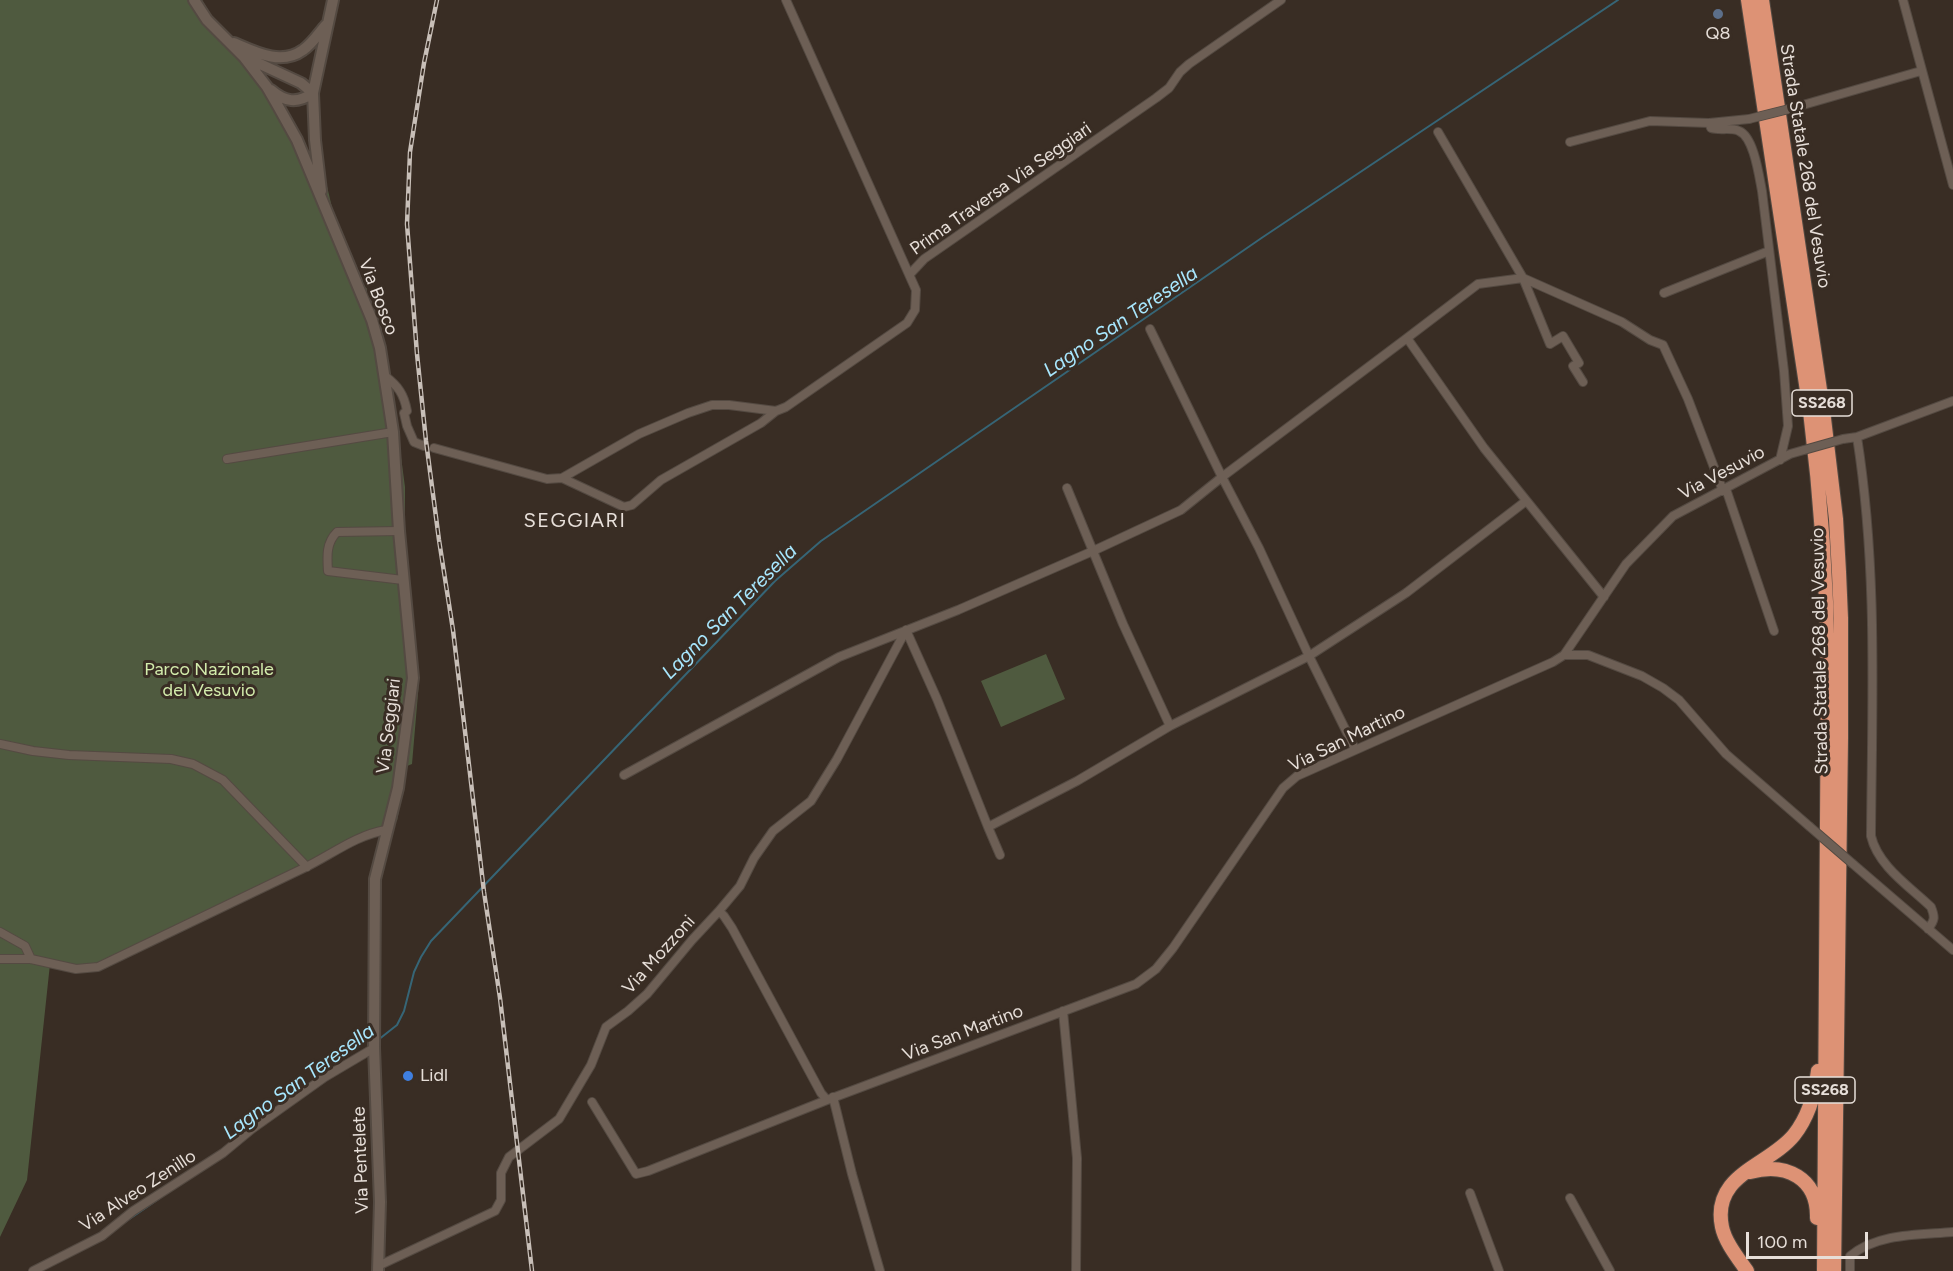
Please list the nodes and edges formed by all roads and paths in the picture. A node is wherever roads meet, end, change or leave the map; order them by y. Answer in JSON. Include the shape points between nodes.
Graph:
{"nodes":[{"id":1,"x":194,"y":0,"type":"edge"},
{"id":2,"x":333,"y":0,"type":"edge"},
{"id":3,"x":786,"y":0,"type":"edge"},
{"id":4,"x":1281,"y":0,"type":"edge"},
{"id":5,"x":1748,"y":0,"type":"edge"},
{"id":6,"x":1762,"y":0,"type":"edge"},
{"id":7,"x":1903,"y":0,"type":"edge"},
{"id":8,"x":328,"y":22,"type":"junction"},
{"id":9,"x":224,"y":38,"type":"junction"},
{"id":10,"x":244,"y":57,"type":"junction"},
{"id":11,"x":1921,"y":71,"type":"junction"},
{"id":12,"x":267,"y":87,"type":"junction"},
{"id":13,"x":313,"y":93,"type":"junction"},
{"id":14,"x":1708,"y":123,"type":"junction"},
{"id":15,"x":1438,"y":132,"type":"dead end"},
{"id":16,"x":1570,"y":142,"type":"dead end"},
{"id":17,"x":1953,"y":185,"type":"edge"},
{"id":18,"x":323,"y":204,"type":"junction"},
{"id":19,"x":1769,"y":251,"type":"junction"},
{"id":20,"x":910,"y":274,"type":"junction"},
{"id":21,"x":1523,"y":278,"type":"junction"},
{"id":22,"x":1664,"y":293,"type":"dead end"},
{"id":23,"x":1150,"y":329,"type":"dead end"},
{"id":24,"x":1407,"y":338,"type":"junction"},
{"id":25,"x":385,"y":376,"type":"junction"},
{"id":26,"x":1582,"y":381,"type":"dead end"},
{"id":27,"x":1953,"y":401,"type":"edge"},
{"id":28,"x":388,"y":406,"type":"junction"},
{"id":29,"x":776,"y":411,"type":"junction"},
{"id":30,"x":404,"y":413,"type":"junction"},
{"id":31,"x":393,"y":432,"type":"junction"},
{"id":32,"x":1857,"y":437,"type":"junction"},
{"id":33,"x":424,"y":446,"type":"dead end"},
{"id":34,"x":434,"y":448,"type":"dead end"},
{"id":35,"x":227,"y":459,"type":"dead end"},
{"id":36,"x":1780,"y":460,"type":"junction"},
{"id":37,"x":1222,"y":477,"type":"junction"},
{"id":38,"x":562,"y":478,"type":"junction"},
{"id":39,"x":1067,"y":488,"type":"dead end"},
{"id":40,"x":1724,"y":490,"type":"junction"},
{"id":41,"x":1526,"y":501,"type":"junction"},
{"id":42,"x":399,"y":531,"type":"junction"},
{"id":43,"x":1093,"y":551,"type":"junction"},
{"id":44,"x":404,"y":580,"type":"junction"},
{"id":45,"x":1604,"y":597,"type":"junction"},
{"id":46,"x":906,"y":630,"type":"junction"},
{"id":47,"x":1774,"y":631,"type":"dead end"},
{"id":48,"x":1564,"y":655,"type":"junction"},
{"id":49,"x":1309,"y":656,"type":"junction"},
{"id":50,"x":1170,"y":726,"type":"junction"},
{"id":51,"x":0,"y":744,"type":"edge"},
{"id":52,"x":1355,"y":749,"type":"junction"},
{"id":53,"x":624,"y":775,"type":"dead end"},
{"id":54,"x":988,"y":827,"type":"junction"},
{"id":55,"x":386,"y":830,"type":"junction"},
{"id":56,"x":1000,"y":855,"type":"dead end"},
{"id":57,"x":307,"y":867,"type":"junction"},
{"id":58,"x":719,"y":911,"type":"junction"},
{"id":59,"x":1928,"y":929,"type":"junction"},
{"id":60,"x":0,"y":932,"type":"edge"},
{"id":61,"x":1953,"y":950,"type":"edge"},
{"id":62,"x":0,"y":959,"type":"edge"},
{"id":63,"x":31,"y":959,"type":"junction"},
{"id":64,"x":1063,"y":1011,"type":"junction"},
{"id":65,"x":1826,"y":1024,"type":"junction"},
{"id":66,"x":374,"y":1048,"type":"junction"},
{"id":67,"x":830,"y":1099,"type":"junction"},
{"id":68,"x":592,"y":1102,"type":"dead end"},
{"id":69,"x":1743,"y":1174,"type":"junction"},
{"id":70,"x":1470,"y":1193,"type":"dead end"},
{"id":71,"x":1570,"y":1198,"type":"dead end"},
{"id":72,"x":1953,"y":1232,"type":"edge"},
{"id":73,"x":378,"y":1268,"type":"edge"},
{"id":74,"x":33,"y":1271,"type":"edge"},
{"id":75,"x":880,"y":1271,"type":"edge"},
{"id":76,"x":1076,"y":1271,"type":"edge"},
{"id":77,"x":1498,"y":1271,"type":"edge"},
{"id":78,"x":1610,"y":1271,"type":"edge"},
{"id":79,"x":1747,"y":1271,"type":"edge"},
{"id":80,"x":1823,"y":1271,"type":"edge"},
{"id":81,"x":1834,"y":1271,"type":"edge"},
{"id":82,"x":1850,"y":1271,"type":"edge"}],
"edges":[{"from":1,"to":9,"type":"main road","name":"Via Bosco"},
{"from":2,"to":8,"type":"main road"},
{"from":3,"to":20,"type":"street"},
{"from":4,"to":20,"type":"street","name":"Prima Traversa Via Seggiari","via":[[1189,64],[1169,88],[924,259]]},
{"from":5,"to":65,"type":"highway","name":"Strada Statale 268 del Vesuvio","number":"SS268","via":[[1810,411],[1822,519],[1828,673]]},
{"from":6,"to":81,"type":"highway","name":"Strada Statale 268 del Vesuvio","number":"SS268","via":[[1836,519],[1841,769]]},
{"from":7,"to":11,"type":"street"},
{"from":8,"to":9,"type":"main road","via":[[303,50],[274,58]]},
{"from":8,"to":13,"type":"main road"},
{"from":9,"to":10,"type":"main road","name":"Via Bosco"},
{"from":10,"to":12,"type":"main road","name":"Via Bosco"},
{"from":10,"to":13,"type":"main road","name":"Via Bosco","via":[[302,83]]},
{"from":11,"to":14,"type":"street","bridge":true,"via":[[1789,109]]},
{"from":11,"to":17,"type":"street"},
{"from":12,"to":13,"type":"main road","via":[[292,101]]},
{"from":12,"to":18,"type":"main road","name":"Via Bosco","via":[[297,140]]},
{"from":13,"to":18,"type":"main road","name":"Via Bosco"},
{"from":14,"to":16,"type":"street","via":[[1650,121]]},
{"from":14,"to":19,"type":"street","via":[[1717,130],[1740,131],[1747,138],[1758,172]]},
{"from":15,"to":21,"type":"street"},
{"from":18,"to":25,"type":"main road","name":"Via Bosco","via":[[372,320]]},
{"from":19,"to":22,"type":"street"},
{"from":19,"to":36,"type":"street","via":[[1788,426]]},
{"from":20,"to":29,"type":"street","name":"Prima Traversa Via Seggiari","via":[[917,299],[907,323]]},
{"from":21,"to":24,"type":"street","via":[[1478,284]]},
{"from":21,"to":26,"type":"street","via":[[1550,344],[1563,336],[1579,363],[1574,366]]},
{"from":21,"to":40,"type":"street","via":[[1622,322],[1663,345]]},
{"from":23,"to":37,"type":"street"},
{"from":24,"to":37,"type":"street"},
{"from":24,"to":41,"type":"street"},
{"from":25,"to":28,"type":"main road","name":"Via Bosco"},
{"from":25,"to":30,"type":"street","via":[[400,389],[407,411]]},
{"from":27,"to":32,"type":"street","name":"Via Vesuvio"},
{"from":28,"to":30,"type":"street"},
{"from":28,"to":31,"type":"main road","name":"Via Seggiari"},
{"from":29,"to":38,"type":"street","via":[[712,405],[639,434]]},
{"from":29,"to":38,"type":"street","name":"Prima Traversa Via Seggiari","via":[[661,480],[632,505],[624,507]]},
{"from":30,"to":33,"type":"street","via":[[414,442]]},
{"from":31,"to":35,"type":"street"},
{"from":31,"to":42,"type":"main road","name":"Via Seggiari"},
{"from":32,"to":36,"type":"street","name":"Via Vesuvio","bridge":true},
{"from":32,"to":59,"type":"street","via":[[1866,505],[1874,644],[1871,836],[1873,847],[1885,864],[1931,907],[1934,921]]},
{"from":34,"to":38,"type":"street","via":[[547,479]]},
{"from":36,"to":40,"type":"street","name":"Via Vesuvio"},
{"from":37,"to":43,"type":"street","via":[[1180,510]]},
{"from":37,"to":49,"type":"street"},
{"from":39,"to":43,"type":"street"},
{"from":40,"to":45,"type":"street","name":"Via Vesuvio","via":[[1673,516],[1626,564]]},
{"from":40,"to":47,"type":"street"},
{"from":41,"to":45,"type":"street"},
{"from":41,"to":49,"type":"street","via":[[1406,593]]},
{"from":42,"to":44,"type":"main road","name":"Via Seggiari"},
{"from":42,"to":44,"type":"street","via":[[337,532],[330,539],[328,571]]},
{"from":43,"to":46,"type":"street"},
{"from":43,"to":50,"type":"street"},
{"from":44,"to":55,"type":"main road","name":"Via Seggiari","via":[[413,678],[398,788]]},
{"from":45,"to":48,"type":"street","name":"Via Vesuvio"},
{"from":46,"to":53,"type":"street","via":[[839,657]]},
{"from":46,"to":54,"type":"street"},
{"from":46,"to":58,"type":"street","via":[[811,801],[773,831],[740,886]]},
{"from":48,"to":52,"type":"street","name":"Via San Martino"},
{"from":48,"to":59,"type":"street","bridge":true,"via":[[1588,656],[1642,676],[1679,700],[1726,754]]},
{"from":49,"to":50,"type":"street"},
{"from":49,"to":52,"type":"street"},
{"from":50,"to":54,"type":"street"},
{"from":51,"to":57,"type":"street","via":[[60,754],[171,759],[193,764],[223,780]]},
{"from":52,"to":64,"type":"street","name":"Via San Martino","via":[[1297,776],[1283,788],[1156,969],[1136,984]]},
{"from":54,"to":56,"type":"street"},
{"from":55,"to":57,"type":"street","via":[[353,841]]},
{"from":55,"to":66,"type":"main road","name":"Via Seggiari","via":[[375,879]]},
{"from":57,"to":63,"type":"street","via":[[98,967],[76,969]]},
{"from":58,"to":67,"type":"street","name":"Via Mozzoni","via":[[732,928],[821,1093]]},
{"from":58,"to":73,"type":"street","name":"Via Mozzoni","via":[[643,998],[606,1027],[591,1065],[559,1119],[509,1157],[501,1173],[501,1200],[495,1211]]},
{"from":59,"to":61,"type":"street"},
{"from":60,"to":63,"type":"street","via":[[25,946]]},
{"from":62,"to":63,"type":"street"},
{"from":64,"to":67,"type":"street","name":"Via San Martino"},
{"from":64,"to":76,"type":"street","via":[[1077,1158]]},
{"from":65,"to":69,"type":"highway","via":[[1816,1086],[1803,1120],[1779,1149]]},
{"from":65,"to":80,"type":"highway","name":"Strada Statale 268 del Vesuvio","number":"SS268"},
{"from":66,"to":73,"type":"main road","name":"Via Pentelete","via":[[380,1202]]},
{"from":66,"to":74,"type":"street","name":"Via Alveo Zenillo","via":[[325,1077],[102,1236]]},
{"from":67,"to":68,"type":"street","name":"Via San Martino","via":[[636,1174]]},
{"from":67,"to":75,"type":"street","name":"Via Mozzoni"},
{"from":69,"to":79,"type":"highway","via":[[1726,1192],[1721,1219],[1724,1233]]},
{"from":69,"to":80,"type":"highway","via":[[1782,1169],[1804,1181],[1817,1210]]},
{"from":70,"to":77,"type":"street"},
{"from":71,"to":78,"type":"street"},
{"from":72,"to":82,"type":"street","via":[[1887,1238],[1850,1256]]}]}
